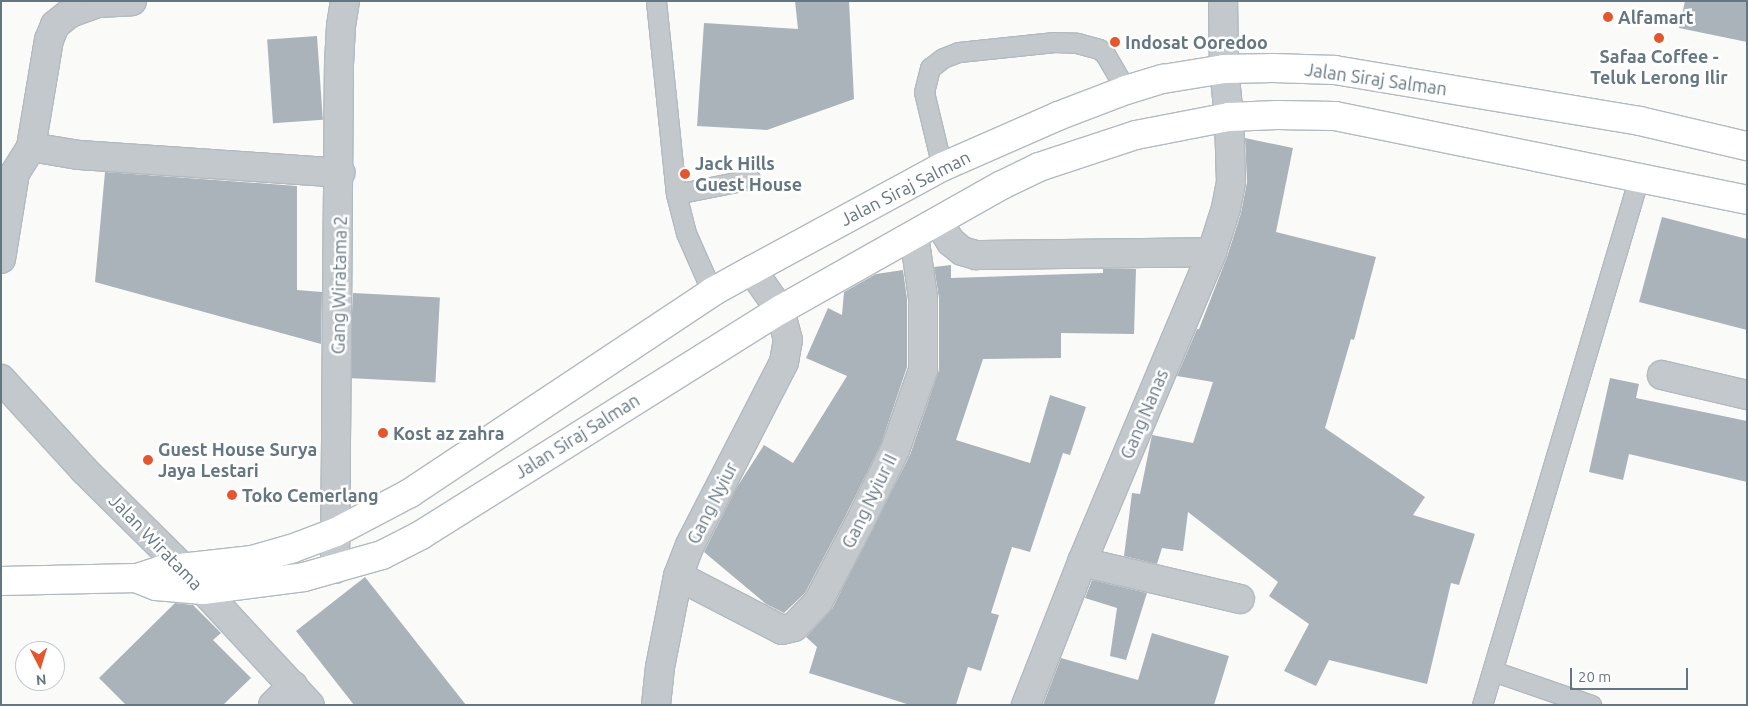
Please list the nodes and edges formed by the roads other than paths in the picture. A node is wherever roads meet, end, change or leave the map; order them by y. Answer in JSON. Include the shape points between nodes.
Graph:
{"nodes":[{"id":1,"x":132,"y":1,"type":"edge"},
{"id":2,"x":345,"y":1,"type":"edge"},
{"id":3,"x":656,"y":1,"type":"edge"},
{"id":4,"x":1223,"y":1,"type":"edge"},
{"id":5,"x":1224,"y":69,"type":"junction"},
{"id":6,"x":1126,"y":90,"type":"junction"},
{"id":7,"x":1229,"y":117,"type":"junction"},
{"id":8,"x":1747,"y":146,"type":"edge"},
{"id":9,"x":31,"y":147,"type":"junction"},
{"id":10,"x":942,"y":167,"type":"junction"},
{"id":11,"x":340,"y":173,"type":"junction"},
{"id":12,"x":1639,"y":177,"type":"junction"},
{"id":13,"x":751,"y":179,"type":"dead end"},
{"id":14,"x":676,"y":194,"type":"junction"},
{"id":15,"x":1747,"y":200,"type":"edge"},
{"id":16,"x":938,"y":222,"type":"junction"},
{"id":17,"x":914,"y":235,"type":"junction"},
{"id":18,"x":1212,"y":252,"type":"junction"},
{"id":19,"x":1,"y":259,"type":"edge"},
{"id":20,"x":752,"y":270,"type":"junction"},
{"id":21,"x":712,"y":292,"type":"junction"},
{"id":22,"x":780,"y":310,"type":"junction"},
{"id":23,"x":1662,"y":375,"type":"dead end"},
{"id":24,"x":1,"y":379,"type":"edge"},
{"id":25,"x":1747,"y":395,"type":"edge"},
{"id":26,"x":336,"y":532,"type":"junction"},
{"id":27,"x":1082,"y":562,"type":"junction"},
{"id":28,"x":182,"y":567,"type":"junction"},
{"id":29,"x":335,"y":569,"type":"junction"},
{"id":30,"x":678,"y":576,"type":"junction"},
{"id":31,"x":137,"y":578,"type":"junction"},
{"id":32,"x":1,"y":581,"type":"edge"},
{"id":33,"x":202,"y":590,"type":"junction"},
{"id":34,"x":1240,"y":599,"type":"dead end"},
{"id":35,"x":1493,"y":671,"type":"junction"},
{"id":36,"x":302,"y":695,"type":"edge"},
{"id":37,"x":273,"y":705,"type":"edge"},
{"id":38,"x":656,"y":705,"type":"edge"},
{"id":39,"x":1026,"y":705,"type":"edge"},
{"id":40,"x":1482,"y":705,"type":"edge"},
{"id":41,"x":1591,"y":705,"type":"edge"}],
"edges":[{"from":1,"to":9,"type":"street","via":[[98,3],[70,13],[55,25],[49,40]]},
{"from":2,"to":11,"type":"street","name":"Gang Wiratama 2","via":[[340,54]]},
{"from":3,"to":14,"type":"lane"},
{"from":4,"to":5,"type":"street","name":"Gang Nanas"},
{"from":5,"to":6,"type":"street","name":"Jalan Siraj Salman","via":[[1163,79]]},
{"from":5,"to":7,"type":"street","name":"Gang Nanas"},
{"from":5,"to":8,"type":"street","name":"Jalan Siraj Salman","via":[[1306,68],[1379,76],[1640,121]]},
{"from":6,"to":10,"type":"street","name":"Jalan Siraj Salman"},
{"from":6,"to":10,"type":"lane","via":[[1105,54],[1077,42],[958,52],[943,58],[930,68],[924,92]]},
{"from":7,"to":12,"type":"street","name":"Jalan Siraj Salman","via":[[1335,116]]},
{"from":7,"to":16,"type":"street","name":"Jalan Siraj Salman","via":[[1179,125],[1095,147],[1032,171]]},
{"from":7,"to":18,"type":"street","name":"Gang Nanas","via":[[1231,182]]},
{"from":9,"to":11,"type":"street","via":[[79,154]]},
{"from":9,"to":19,"type":"street","via":[[14,173]]},
{"from":10,"to":20,"type":"street","name":"Jalan Siraj Salman"},
{"from":11,"to":26,"type":"street","name":"Gang Wiratama 2"},
{"from":12,"to":15,"type":"street","name":"Jalan Siraj Salman"},
{"from":12,"to":35,"type":"lane"},
{"from":13,"to":14,"type":"lane"},
{"from":14,"to":21,"type":"lane","via":[[686,233]]},
{"from":16,"to":17,"type":"street","name":"Jalan Siraj Salman"},
{"from":16,"to":18,"type":"street","via":[[951,242],[962,251],[976,254]]},
{"from":17,"to":22,"type":"street","name":"Jalan Siraj Salman"},
{"from":17,"to":30,"type":"street","name":"Gang Nyiur II","via":[[923,298],[923,370],[895,450],[818,602],[794,627],[782,630]]},
{"from":18,"to":27,"type":"street","name":"Gang Nanas"},
{"from":20,"to":21,"type":"street","name":"Jalan Siraj Salman"},
{"from":20,"to":22,"type":"street"},
{"from":21,"to":26,"type":"street","name":"Jalan Siraj Salman","via":[[410,493]]},
{"from":22,"to":29,"type":"street","name":"Jalan Siraj Salman","via":[[421,536],[382,555]]},
{"from":22,"to":30,"type":"street","name":"Gang Nyiur","via":[[788,340],[784,362],[690,545]]},
{"from":23,"to":25,"type":"street"},
{"from":24,"to":28,"type":"street","name":"Jalan Wiratama","via":[[84,470]]},
{"from":26,"to":28,"type":"street","name":"Jalan Siraj Salman","via":[[252,560]]},
{"from":26,"to":29,"type":"street","name":"Gang Wiratama 2"},
{"from":27,"to":34,"type":"street"},
{"from":27,"to":39,"type":"street","name":"Gang Nanas"},
{"from":28,"to":31,"type":"street","name":"Jalan Siraj Salman"},
{"from":28,"to":33,"type":"street","name":"Jalan Wiratama"},
{"from":29,"to":33,"type":"street","name":"Jalan Siraj Salman"},
{"from":30,"to":38,"type":"street","name":"Gang Nyiur"},
{"from":31,"to":32,"type":"street","name":"Jalan Siraj Salman"},
{"from":31,"to":33,"type":"street","name":"Jalan Siraj Salman","via":[[156,586]]},
{"from":33,"to":36,"type":"street","name":"Jalan Wiratama"},
{"from":35,"to":40,"type":"lane"},
{"from":35,"to":41,"type":"lane"},
{"from":36,"to":37,"type":"street"}]}
